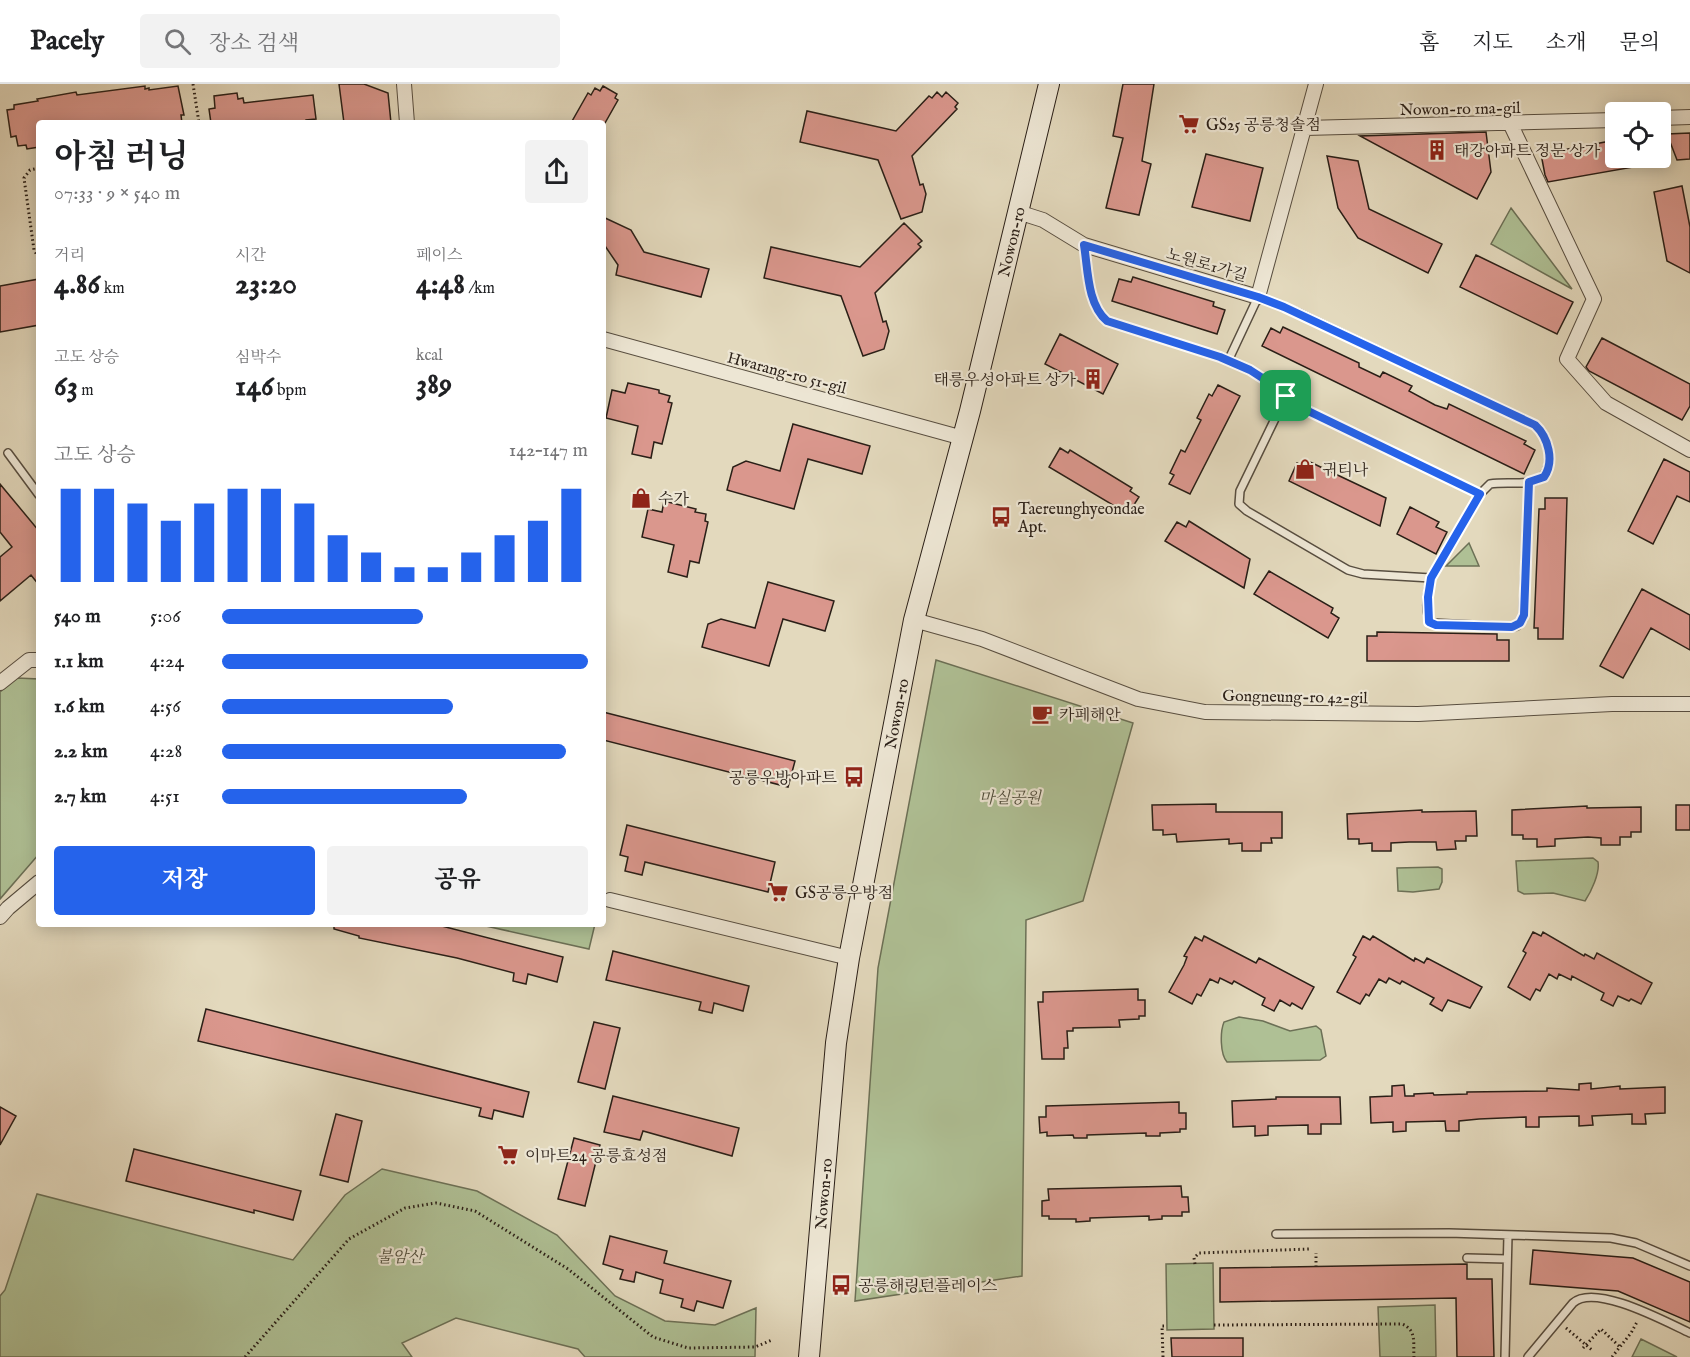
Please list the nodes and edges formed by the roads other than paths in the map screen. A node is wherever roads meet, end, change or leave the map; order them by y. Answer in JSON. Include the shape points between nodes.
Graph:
{"nodes":[{"id":1,"x":404,"y":84,"type":"edge"},
{"id":2,"x":1049,"y":84,"type":"edge"},
{"id":3,"x":1316,"y":84,"type":"edge"},
{"id":4,"x":1690,"y":117,"type":"edge"},
{"id":5,"x":1671,"y":118,"type":"edge"},
{"id":6,"x":407,"y":120,"type":"edge"},
{"id":7,"x":1605,"y":120,"type":"edge"},
{"id":8,"x":1510,"y":123,"type":"junction"},
{"id":9,"x":1305,"y":128,"type":"junction"},
{"id":10,"x":1018,"y":212,"type":"junction"},
{"id":11,"x":1084,"y":245,"type":"junction"},
{"id":12,"x":1258,"y":297,"type":"junction"},
{"id":13,"x":606,"y":340,"type":"edge"},
{"id":14,"x":1228,"y":361,"type":"junction"},
{"id":15,"x":1286,"y":396,"type":"junction"},
{"id":16,"x":963,"y":438,"type":"junction"},
{"id":17,"x":1690,"y":450,"type":"edge"},
{"id":18,"x":8,"y":453,"type":"dead end"},
{"id":19,"x":1529,"y":482,"type":"junction"},
{"id":20,"x":36,"y":491,"type":"edge"},
{"id":21,"x":1480,"y":494,"type":"junction"},
{"id":22,"x":1431,"y":578,"type":"junction"},
{"id":23,"x":914,"y":621,"type":"junction"},
{"id":24,"x":36,"y":660,"type":"edge"},
{"id":25,"x":0,"y":683,"type":"edge"},
{"id":26,"x":1690,"y":704,"type":"edge"},
{"id":27,"x":36,"y":885,"type":"edge"},
{"id":28,"x":610,"y":900,"type":"dead end"},
{"id":29,"x":0,"y":917,"type":"edge"},
{"id":30,"x":849,"y":958,"type":"junction"},
{"id":31,"x":1276,"y":1234,"type":"dead end"},
{"id":32,"x":1508,"y":1235,"type":"junction"},
{"id":33,"x":1467,"y":1258,"type":"dead end"},
{"id":34,"x":1507,"y":1258,"type":"junction"},
{"id":35,"x":1690,"y":1266,"type":"edge"},
{"id":36,"x":1690,"y":1333,"type":"edge"},
{"id":37,"x":809,"y":1357,"type":"edge"},
{"id":38,"x":1505,"y":1357,"type":"edge"},
{"id":39,"x":1528,"y":1357,"type":"edge"}],
"edges":[{"from":1,"to":6,"type":"street"},
{"from":2,"to":10,"type":"main road","name":"Nowon-ro"},
{"from":3,"to":9,"type":"street","name":"노원로1가길"},
{"from":4,"to":5,"type":"street"},
{"from":7,"to":8,"type":"street","name":"Nowon-ro 1na-gil"},
{"from":8,"to":9,"type":"street","name":"Nowon-ro 1na-gil"},
{"from":8,"to":17,"type":"street","via":[[1594,299],[1567,359],[1606,403]]},
{"from":9,"to":12,"type":"street","name":"노원로1가길"},
{"from":10,"to":11,"type":"street","name":"노원로1가길","via":[[1043,220]]},
{"from":10,"to":16,"type":"main road","name":"Nowon-ro"},
{"from":11,"to":12,"type":"street","name":"노원로1가길"},
{"from":11,"to":14,"type":"lane","via":[[1094,304],[1107,321]]},
{"from":12,"to":14,"type":"lane"},
{"from":12,"to":19,"type":"lane","via":[[1535,425],[1546,440],[1549,464],[1544,477]]},
{"from":13,"to":16,"type":"street","name":"Hwarang-ro 51-gil"},
{"from":14,"to":15,"type":"lane","via":[[1264,379]]},
{"from":15,"to":21,"type":"lane","via":[[1304,409]]},
{"from":15,"to":22,"type":"lane","via":[[1240,491],[1239,504],[1348,570]]},
{"from":16,"to":23,"type":"main road","name":"Nowon-ro"},
{"from":18,"to":20,"type":"lane"},
{"from":19,"to":21,"type":"lane","via":[[1490,484]]},
{"from":19,"to":22,"type":"lane","via":[[1524,615],[1520,623],[1512,627],[1432,624],[1428,618]]},
{"from":21,"to":22,"type":"lane"},
{"from":23,"to":26,"type":"street","name":"Gongneung-ro 42-gil","via":[[982,639],[1138,699],[1205,712],[1418,714]]},
{"from":23,"to":30,"type":"main road","name":"Nowon-ro"},
{"from":24,"to":25,"type":"street","via":[[29,660]]},
{"from":27,"to":29,"type":"street"},
{"from":28,"to":30,"type":"street"},
{"from":30,"to":37,"type":"main road","name":"Nowon-ro","via":[[836,1043]]},
{"from":31,"to":32,"type":"lane"},
{"from":32,"to":34,"type":"lane"},
{"from":32,"to":35,"type":"lane","via":[[1624,1240]]},
{"from":33,"to":34,"type":"lane"},
{"from":34,"to":38,"type":"lane"},
{"from":36,"to":39,"type":"lane","via":[[1620,1302],[1583,1297],[1573,1302]]}]}
